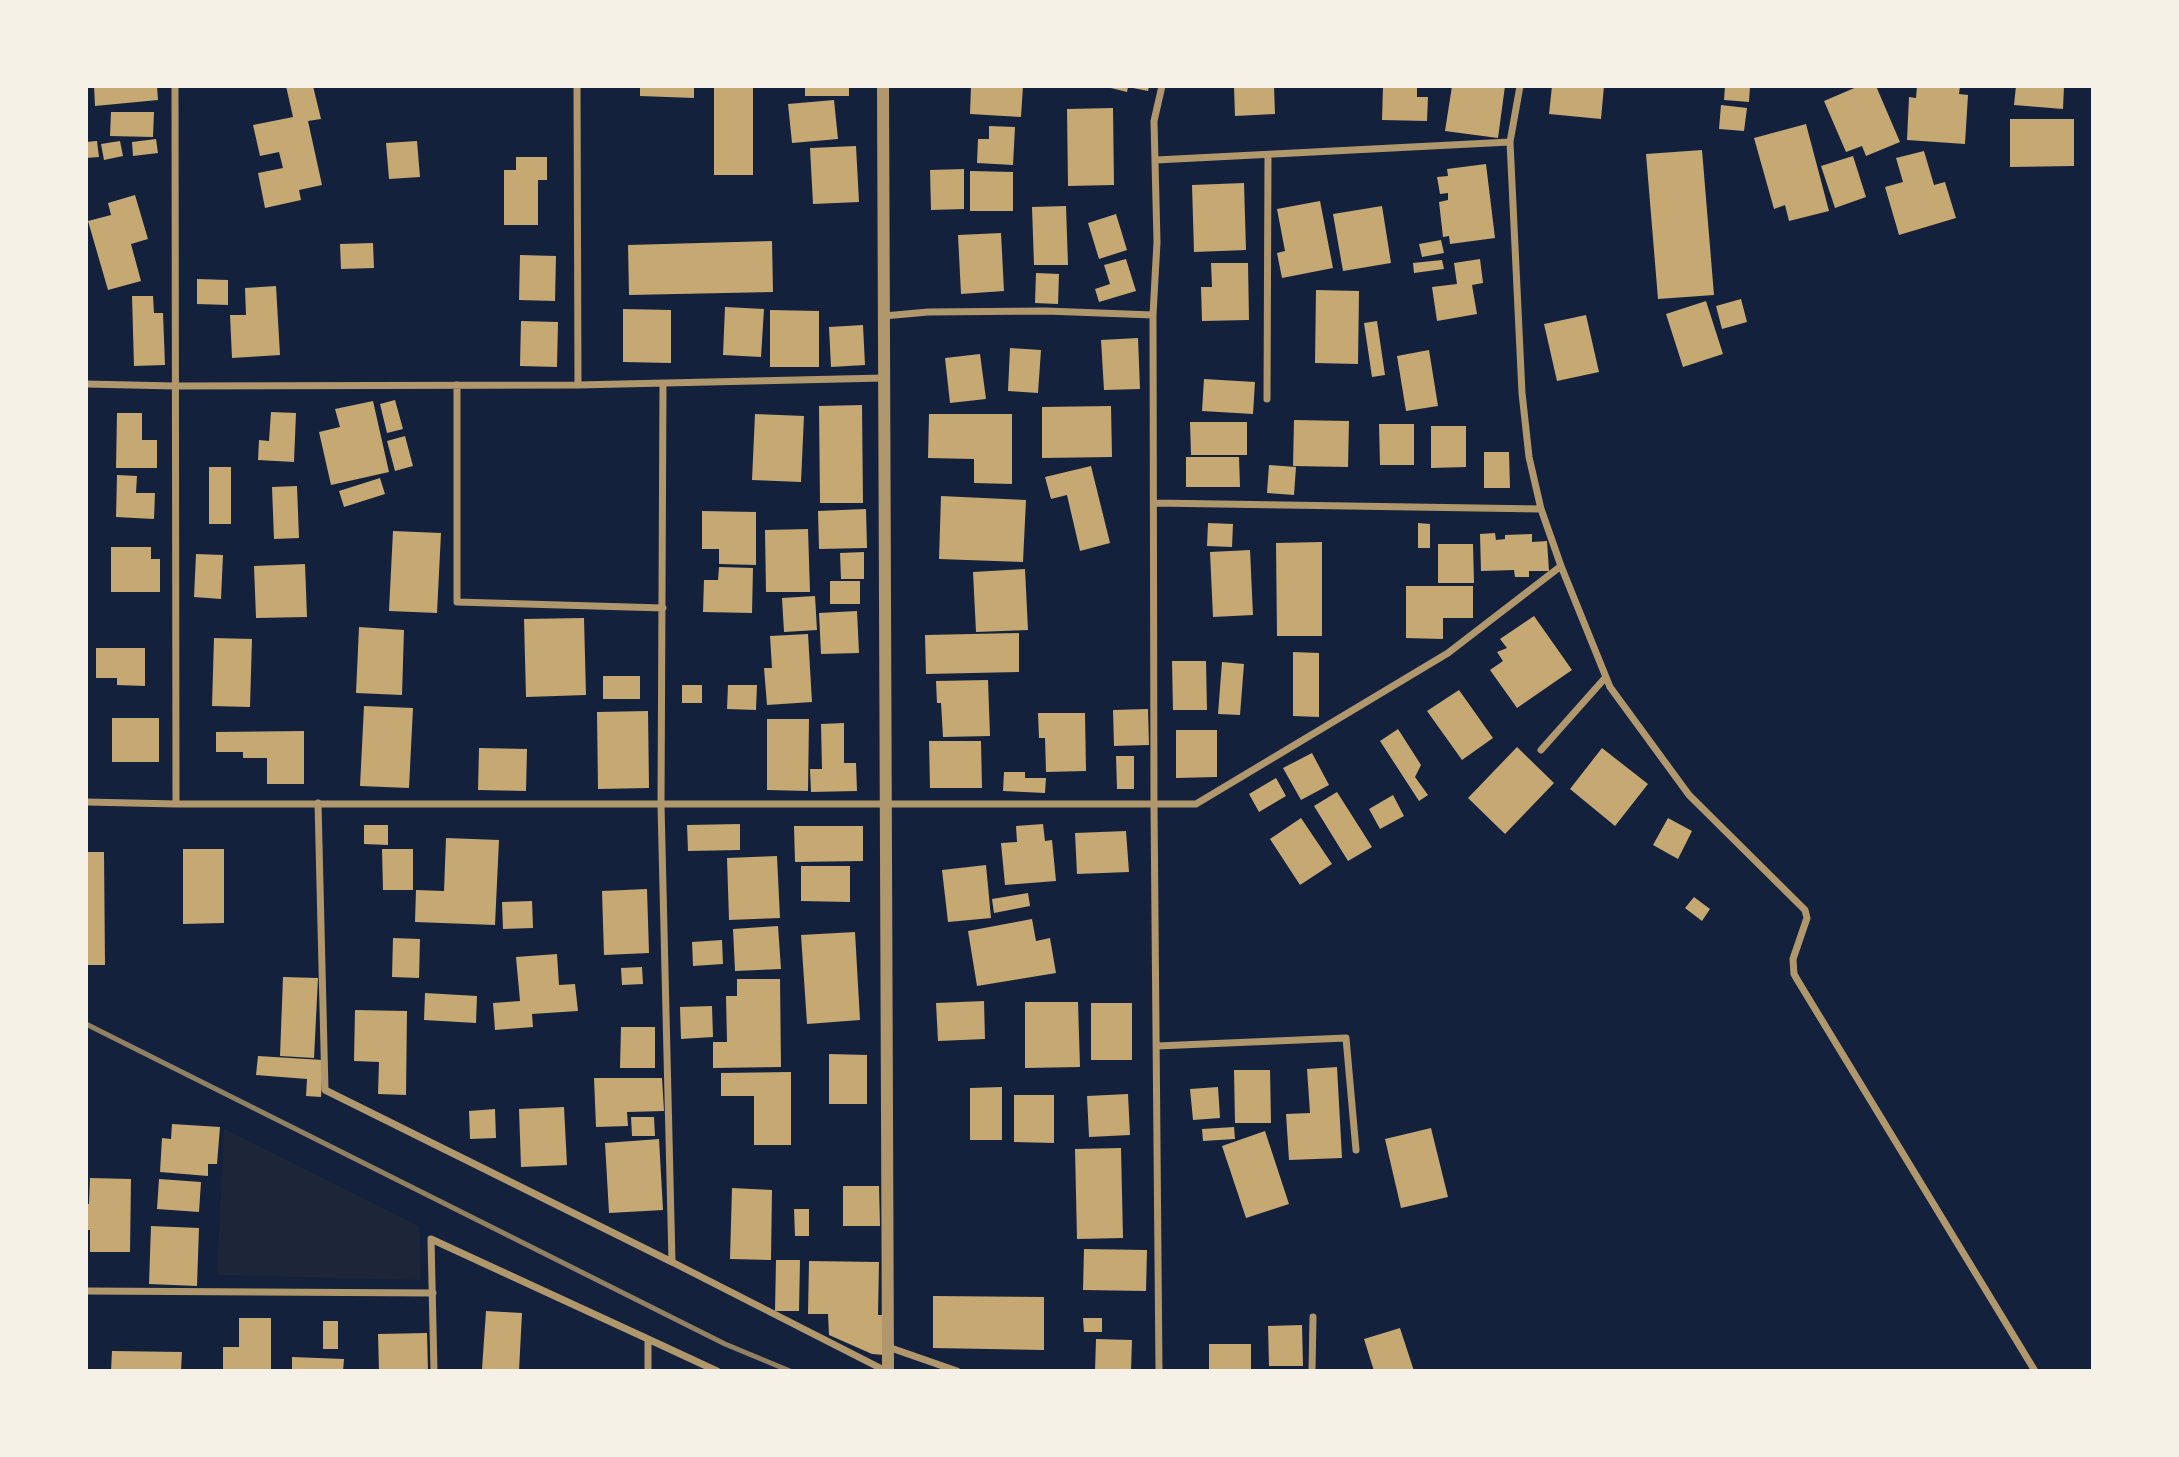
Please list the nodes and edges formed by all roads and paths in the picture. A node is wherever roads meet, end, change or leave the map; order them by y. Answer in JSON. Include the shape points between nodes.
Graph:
{"nodes":[{"id":1,"x":175,"y":86,"type":"edge"},
{"id":2,"x":577,"y":86,"type":"edge"},
{"id":3,"x":883,"y":86,"type":"edge"},
{"id":4,"x":1162,"y":86,"type":"edge"},
{"id":5,"x":1520,"y":86,"type":"edge"},
{"id":6,"x":1510,"y":142,"type":"junction"},
{"id":7,"x":1268,"y":155,"type":"junction"},
{"id":8,"x":1156,"y":160,"type":"junction"},
{"id":9,"x":1153,"y":315,"type":"junction"},
{"id":10,"x":884,"y":316,"type":"junction"},
{"id":11,"x":884,"y":378,"type":"junction"},
{"id":12,"x":86,"y":384,"type":"edge"},
{"id":13,"x":663,"y":384,"type":"junction"},
{"id":14,"x":457,"y":385,"type":"junction"},
{"id":15,"x":578,"y":385,"type":"junction"},
{"id":16,"x":176,"y":386,"type":"junction"},
{"id":17,"x":1267,"y":399,"type":"dead end"},
{"id":18,"x":1155,"y":503,"type":"junction"},
{"id":19,"x":1541,"y":509,"type":"junction"},
{"id":20,"x":1561,"y":566,"type":"junction"},
{"id":21,"x":663,"y":608,"type":"junction"},
{"id":22,"x":1605,"y":678,"type":"junction"},
{"id":23,"x":1542,"y":750,"type":"dead end"},
{"id":24,"x":86,"y":802,"type":"edge"},
{"id":25,"x":318,"y":803,"type":"junction"},
{"id":26,"x":176,"y":804,"type":"junction"},
{"id":27,"x":887,"y":804,"type":"junction"},
{"id":28,"x":661,"y":805,"type":"junction"},
{"id":29,"x":1154,"y":805,"type":"junction"},
{"id":30,"x":1157,"y":1046,"type":"junction"},
{"id":31,"x":1356,"y":1150,"type":"dead end"},
{"id":32,"x":672,"y":1262,"type":"junction"},
{"id":33,"x":86,"y":1291,"type":"edge"},
{"id":34,"x":433,"y":1293,"type":"junction"},
{"id":35,"x":1313,"y":1317,"type":"dead end"},
{"id":36,"x":648,"y":1339,"type":"junction"},
{"id":37,"x":888,"y":1362,"type":"edge"},
{"id":38,"x":434,"y":1371,"type":"edge"},
{"id":39,"x":648,"y":1371,"type":"edge"},
{"id":40,"x":717,"y":1371,"type":"edge"},
{"id":41,"x":957,"y":1371,"type":"edge"},
{"id":42,"x":1159,"y":1371,"type":"edge"},
{"id":43,"x":1312,"y":1371,"type":"edge"},
{"id":44,"x":2035,"y":1371,"type":"edge"}],
"edges":[{"from":1,"to":16,"type":"street"},
{"from":2,"to":15,"type":"street"},
{"from":3,"to":10,"type":"street"},
{"from":4,"to":8,"type":"street","via":[[1154,121]]},
{"from":5,"to":6,"type":"street"},
{"from":6,"to":7,"type":"street"},
{"from":6,"to":19,"type":"street","via":[[1522,393]]},
{"from":7,"to":8,"type":"street"},
{"from":7,"to":17,"type":"street"},
{"from":8,"to":9,"type":"street"},
{"from":9,"to":10,"type":"street"},
{"from":9,"to":18,"type":"street"},
{"from":10,"to":11,"type":"street"},
{"from":11,"to":13,"type":"street"},
{"from":11,"to":27,"type":"street"},
{"from":12,"to":16,"type":"street"},
{"from":13,"to":15,"type":"street"},
{"from":13,"to":21,"type":"street"},
{"from":14,"to":15,"type":"street"},
{"from":14,"to":16,"type":"street"},
{"from":14,"to":21,"type":"street","via":[[457,602]]},
{"from":16,"to":26,"type":"street"},
{"from":18,"to":19,"type":"street"},
{"from":18,"to":29,"type":"street"},
{"from":19,"to":20,"type":"street"},
{"from":20,"to":22,"type":"street"},
{"from":20,"to":29,"type":"street","via":[[1448,653],[1196,804]]},
{"from":21,"to":28,"type":"street"},
{"from":22,"to":23,"type":"street"},
{"from":22,"to":44,"type":"street","via":[[1689,794],[1805,910],[1805,925],[1793,959],[1794,974]]},
{"from":24,"to":26,"type":"street"},
{"from":25,"to":26,"type":"street"},
{"from":25,"to":28,"type":"street"},
{"from":25,"to":32,"type":"street","via":[[326,1090]]},
{"from":27,"to":28,"type":"street"},
{"from":27,"to":29,"type":"street"},
{"from":27,"to":37,"type":"street"},
{"from":28,"to":32,"type":"street"},
{"from":29,"to":30,"type":"street"},
{"from":30,"to":31,"type":"street","via":[[1346,1038]]},
{"from":30,"to":42,"type":"street"},
{"from":32,"to":37,"type":"street"},
{"from":33,"to":34,"type":"street"},
{"from":34,"to":36,"type":"street","via":[[431,1239]]},
{"from":34,"to":38,"type":"street"},
{"from":35,"to":43,"type":"street"},
{"from":36,"to":39,"type":"street"},
{"from":36,"to":40,"type":"street"},
{"from":37,"to":41,"type":"street"}]}
